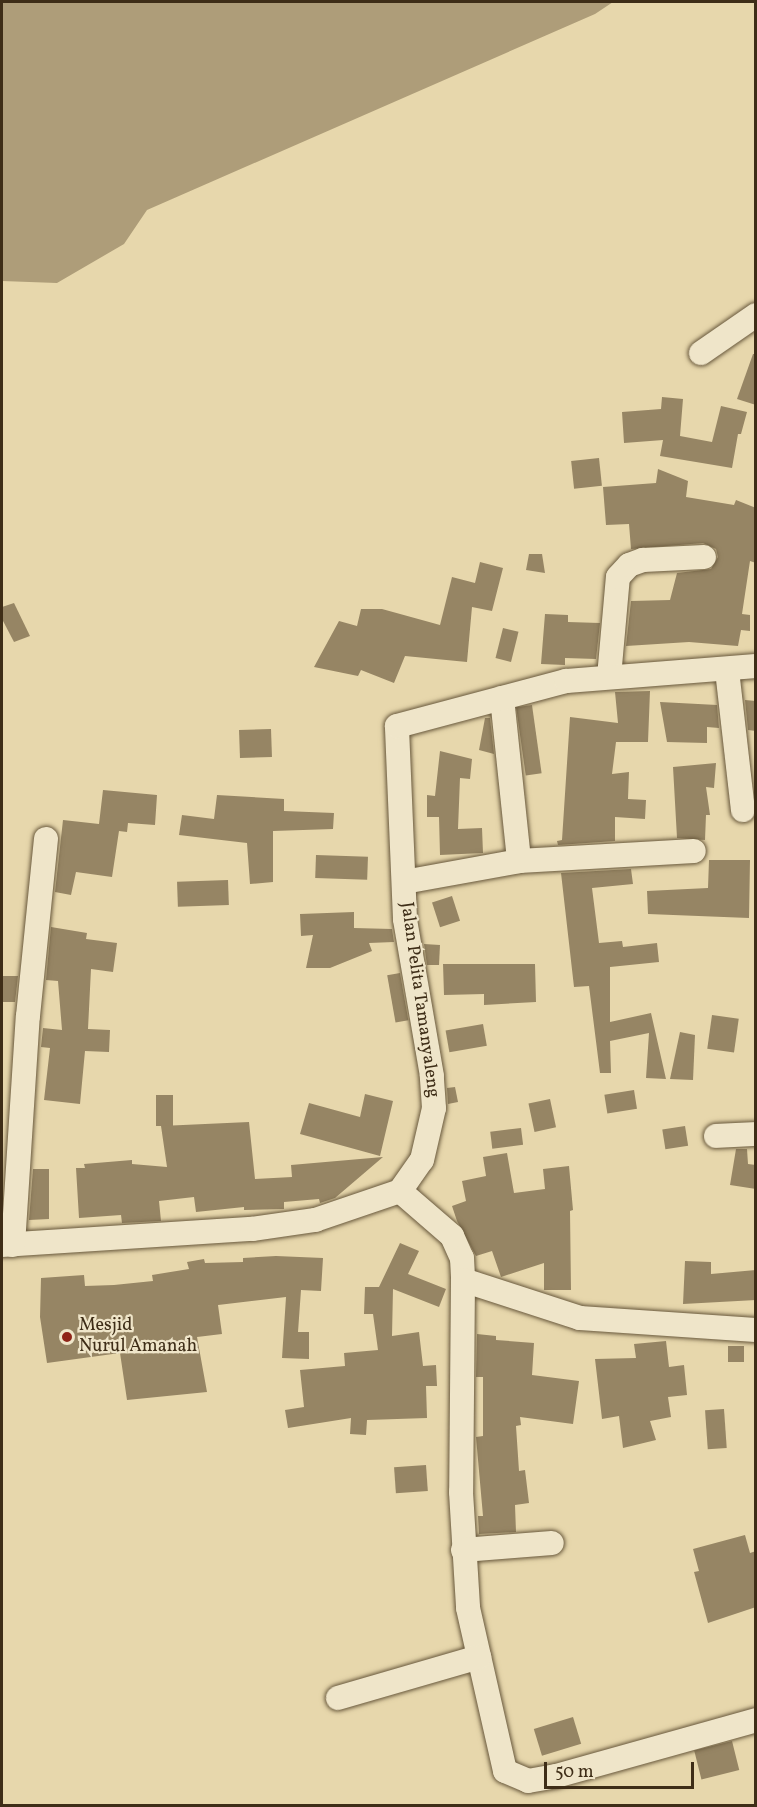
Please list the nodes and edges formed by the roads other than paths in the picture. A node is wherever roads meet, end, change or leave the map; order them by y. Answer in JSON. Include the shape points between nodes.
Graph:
{"nodes":[{"id":1,"x":756,"y":315,"type":"edge"},
{"id":2,"x":701,"y":354,"type":"dead end"},
{"id":3,"x":704,"y":557,"type":"dead end"},
{"id":4,"x":756,"y":666,"type":"edge"},
{"id":5,"x":727,"y":670,"type":"junction"},
{"id":6,"x":609,"y":677,"type":"junction"},
{"id":7,"x":502,"y":698,"type":"junction"},
{"id":8,"x":743,"y":810,"type":"dead end"},
{"id":9,"x":46,"y":839,"type":"dead end"},
{"id":10,"x":694,"y":851,"type":"dead end"},
{"id":11,"x":519,"y":861,"type":"junction"},
{"id":12,"x":404,"y":882,"type":"junction"},
{"id":13,"x":756,"y":1134,"type":"edge"},
{"id":14,"x":716,"y":1136,"type":"dead end"},
{"id":15,"x":400,"y":1191,"type":"junction"},
{"id":16,"x":7,"y":1245,"type":"edge"},
{"id":17,"x":463,"y":1280,"type":"junction"},
{"id":18,"x":756,"y":1330,"type":"edge"},
{"id":19,"x":552,"y":1543,"type":"dead end"},
{"id":20,"x":463,"y":1550,"type":"junction"},
{"id":21,"x":479,"y":1657,"type":"junction"},
{"id":22,"x":338,"y":1698,"type":"dead end"},
{"id":23,"x":756,"y":1720,"type":"edge"}],
"edges":[{"from":1,"to":2,"type":"street"},
{"from":3,"to":6,"type":"street","via":[[643,560],[628,565],[618,577]]},
{"from":4,"to":5,"type":"street","name":"Jalan Pelita Tamanyaleng"},
{"from":5,"to":6,"type":"street","name":"Jalan Pelita Tamanyaleng"},
{"from":5,"to":8,"type":"street"},
{"from":6,"to":7,"type":"street","name":"Jalan Pelita Tamanyaleng","via":[[566,681]]},
{"from":7,"to":11,"type":"street"},
{"from":7,"to":12,"type":"street","name":"Jalan Pelita Tamanyaleng","via":[[397,726]]},
{"from":9,"to":16,"type":"street"},
{"from":10,"to":11,"type":"street"},
{"from":11,"to":12,"type":"street"},
{"from":12,"to":15,"type":"street","name":"Jalan Pelita Tamanyaleng","via":[[410,957],[432,1076],[434,1108],[422,1160]]},
{"from":13,"to":14,"type":"street"},
{"from":15,"to":16,"type":"street","via":[[315,1220],[142,1239]]},
{"from":15,"to":17,"type":"street","via":[[452,1236],[462,1258]]},
{"from":17,"to":18,"type":"street","via":[[580,1318]]},
{"from":17,"to":20,"type":"street"},
{"from":19,"to":20,"type":"street"},
{"from":20,"to":21,"type":"street","via":[[468,1608]]},
{"from":21,"to":22,"type":"street"},
{"from":21,"to":23,"type":"street","via":[[505,1771],[528,1781]]}]}
